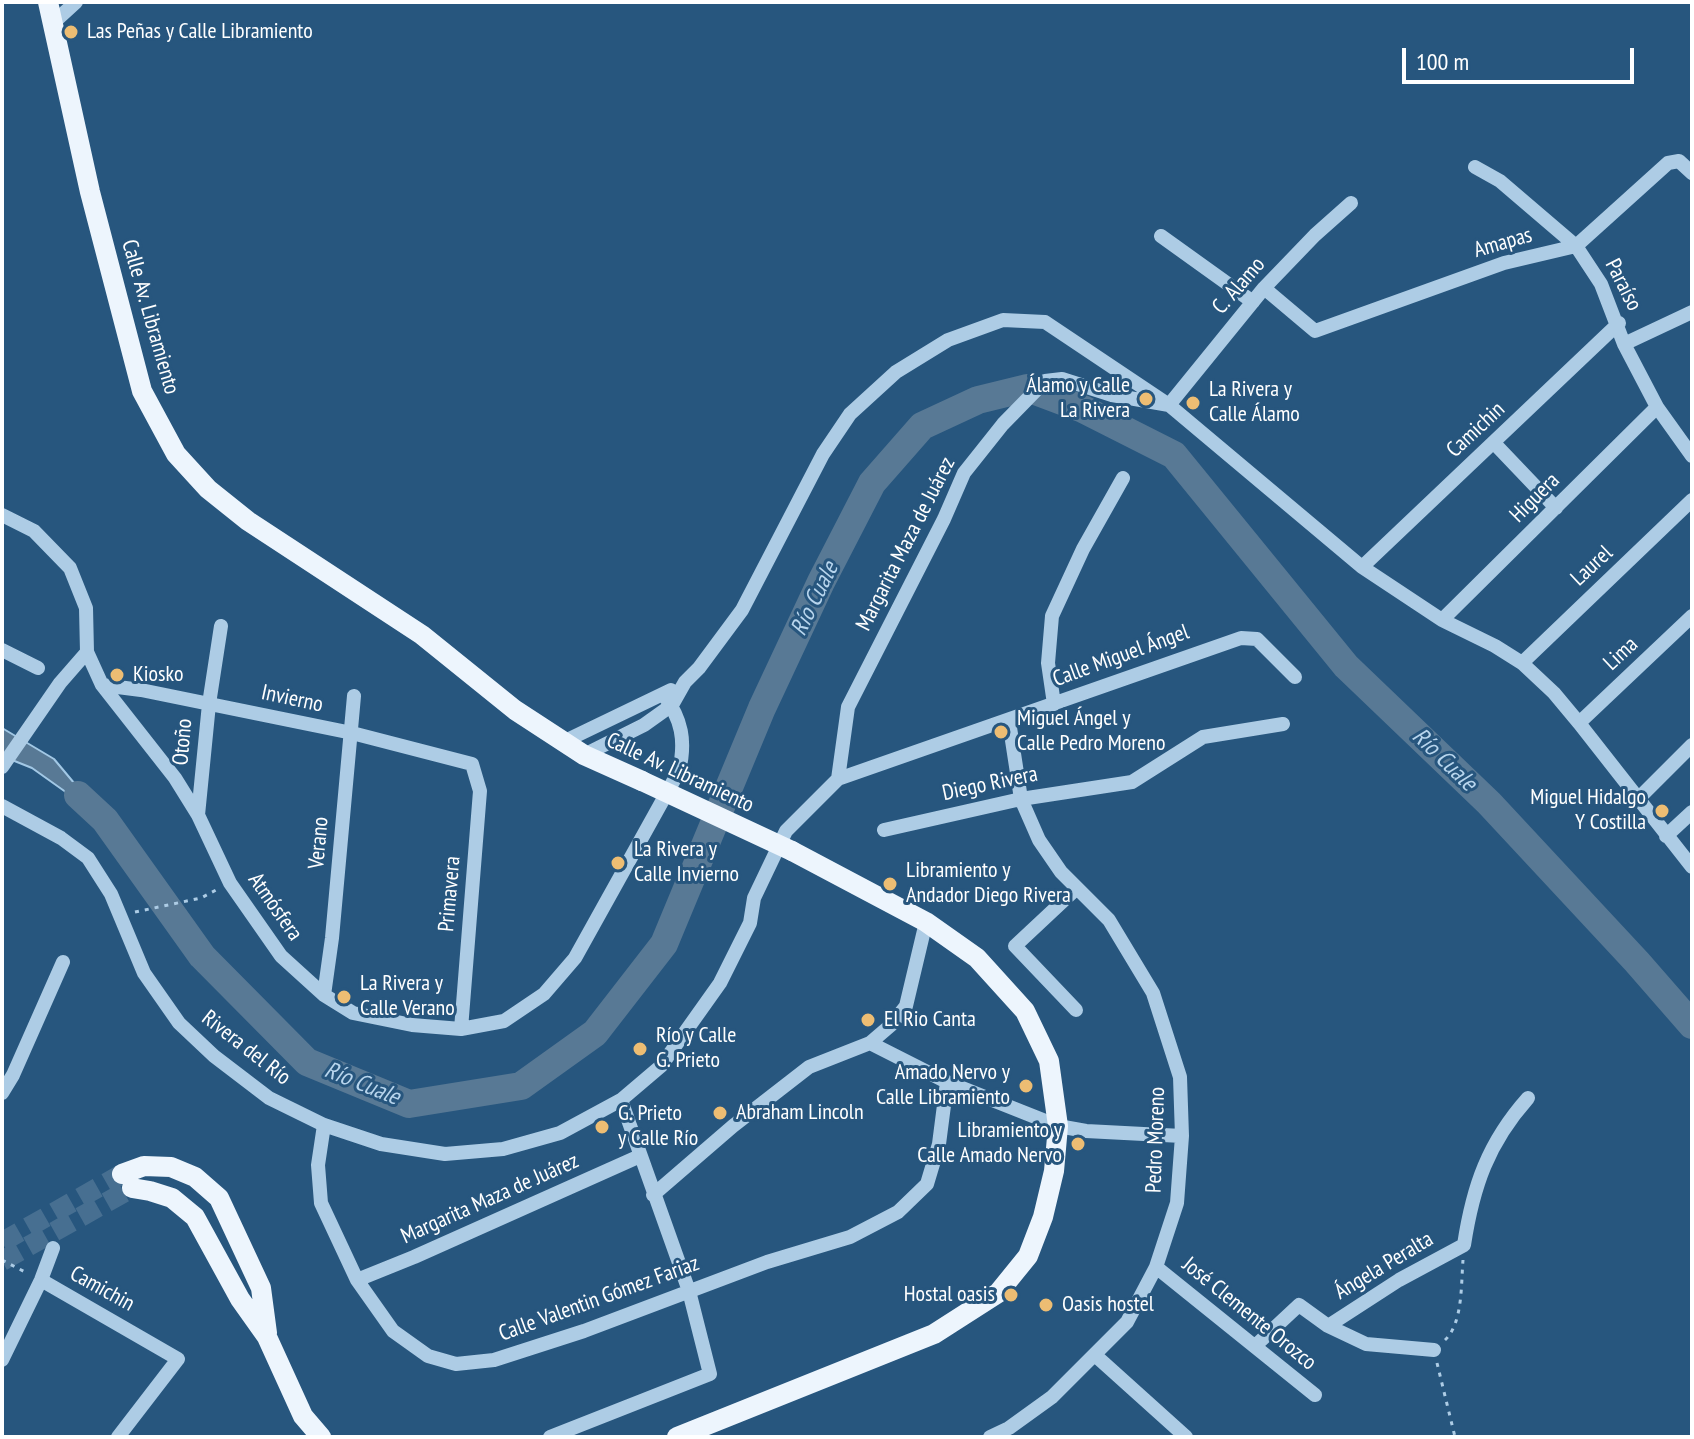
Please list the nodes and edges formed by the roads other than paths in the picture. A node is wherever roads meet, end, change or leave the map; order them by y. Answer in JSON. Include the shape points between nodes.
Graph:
{"nodes":[{"id":1,"x":48,"y":2,"type":"edge"},
{"id":2,"x":76,"y":2,"type":"edge"},
{"id":3,"x":53,"y":23,"type":"junction"},
{"id":4,"x":1475,"y":167,"type":"dead end"},
{"id":5,"x":1692,"y":173,"type":"edge"},
{"id":6,"x":1351,"y":203,"type":"dead end"},
{"id":7,"x":1161,"y":236,"type":"dead end"},
{"id":8,"x":1576,"y":246,"type":"junction"},
{"id":9,"x":1264,"y":288,"type":"junction"},
{"id":10,"x":1253,"y":302,"type":"junction"},
{"id":11,"x":1692,"y":312,"type":"edge"},
{"id":12,"x":1619,"y":323,"type":"junction"},
{"id":13,"x":1624,"y":344,"type":"junction"},
{"id":14,"x":1169,"y":405,"type":"junction"},
{"id":15,"x":1657,"y":407,"type":"junction"},
{"id":16,"x":1494,"y":443,"type":"junction"},
{"id":17,"x":1692,"y":456,"type":"edge"},
{"id":18,"x":1123,"y":478,"type":"dead end"},
{"id":19,"x":1692,"y":500,"type":"edge"},
{"id":20,"x":1556,"y":508,"type":"junction"},
{"id":21,"x":2,"y":515,"type":"edge"},
{"id":22,"x":1362,"y":567,"type":"junction"},
{"id":23,"x":1692,"y":616,"type":"edge"},
{"id":24,"x":1442,"y":620,"type":"junction"},
{"id":25,"x":221,"y":626,"type":"dead end"},
{"id":26,"x":2,"y":650,"type":"edge"},
{"id":27,"x":87,"y":652,"type":"junction"},
{"id":28,"x":1522,"y":663,"type":"junction"},
{"id":29,"x":38,"y":668,"type":"dead end"},
{"id":30,"x":1295,"y":677,"type":"dead end"},
{"id":31,"x":102,"y":685,"type":"junction"},
{"id":32,"x":354,"y":696,"type":"dead end"},
{"id":33,"x":667,"y":699,"type":"junction"},
{"id":34,"x":209,"y":704,"type":"junction"},
{"id":35,"x":1054,"y":704,"type":"junction"},
{"id":36,"x":1009,"y":721,"type":"junction"},
{"id":37,"x":1579,"y":723,"type":"junction"},
{"id":38,"x":1283,"y":724,"type":"dead end"},
{"id":39,"x":352,"y":733,"type":"junction"},
{"id":40,"x":563,"y":742,"type":"junction"},
{"id":41,"x":1692,"y":745,"type":"edge"},
{"id":42,"x":584,"y":755,"type":"junction"},
{"id":43,"x":472,"y":764,"type":"joint"},
{"id":44,"x":2,"y":767,"type":"edge"},
{"id":45,"x":838,"y":779,"type":"junction"},
{"id":46,"x":1021,"y":799,"type":"junction"},
{"id":47,"x":1638,"y":799,"type":"junction"},
{"id":48,"x":2,"y":806,"type":"edge"},
{"id":49,"x":1692,"y":812,"type":"edge"},
{"id":50,"x":198,"y":815,"type":"junction"},
{"id":51,"x":884,"y":830,"type":"dead end"},
{"id":52,"x":786,"y":831,"type":"joint"},
{"id":53,"x":1666,"y":836,"type":"junction"},
{"id":54,"x":1692,"y":867,"type":"edge"},
{"id":55,"x":1077,"y":888,"type":"junction"},
{"id":56,"x":926,"y":922,"type":"junction"},
{"id":57,"x":63,"y":962,"type":"dead end"},
{"id":58,"x":324,"y":995,"type":"junction"},
{"id":59,"x":1076,"y":1010,"type":"dead end"},
{"id":60,"x":461,"y":1029,"type":"junction"},
{"id":61,"x":870,"y":1043,"type":"junction"},
{"id":62,"x":947,"y":1082,"type":"junction"},
{"id":63,"x":2,"y":1093,"type":"edge"},
{"id":64,"x":1528,"y":1098,"type":"dead end"},
{"id":65,"x":621,"y":1100,"type":"junction"},
{"id":66,"x":324,"y":1125,"type":"junction"},
{"id":67,"x":1058,"y":1126,"type":"junction"},
{"id":68,"x":1182,"y":1136,"type":"junction"},
{"id":69,"x":640,"y":1156,"type":"junction"},
{"id":70,"x":653,"y":1195,"type":"junction"},
{"id":71,"x":53,"y":1248,"type":"dead end"},
{"id":72,"x":1156,"y":1267,"type":"junction"},
{"id":73,"x":41,"y":1280,"type":"junction"},
{"id":74,"x":357,"y":1280,"type":"junction"},
{"id":75,"x":689,"y":1291,"type":"junction"},
{"id":76,"x":1328,"y":1326,"type":"junction"},
{"id":77,"x":267,"y":1337,"type":"junction"},
{"id":78,"x":1255,"y":1346,"type":"junction"},
{"id":79,"x":1434,"y":1350,"type":"road end"},
{"id":80,"x":1096,"y":1356,"type":"junction"},
{"id":81,"x":2,"y":1360,"type":"edge"},
{"id":82,"x":1315,"y":1395,"type":"dead end"},
{"id":83,"x":118,"y":1437,"type":"edge"},
{"id":84,"x":321,"y":1437,"type":"edge"},
{"id":85,"x":550,"y":1437,"type":"edge"},
{"id":86,"x":677,"y":1437,"type":"edge"},
{"id":87,"x":990,"y":1437,"type":"edge"},
{"id":88,"x":1186,"y":1437,"type":"edge"}],
"edges":[{"from":1,"to":3,"type":"main road","name":"Calle Av. Libramiento"},
{"from":2,"to":3,"type":"street"},
{"from":3,"to":40,"type":"main road","name":"Calle Av. Libramiento","via":[[142,391],[176,454],[248,521],[422,635]]},
{"from":4,"to":8,"type":"street","name":"Paraíso","via":[[1500,181]]},
{"from":5,"to":8,"type":"street","name":"Amapas","via":[[1679,161],[1668,163]]},
{"from":6,"to":9,"type":"street","name":"C. Alamo"},
{"from":7,"to":10,"type":"street"},
{"from":8,"to":9,"type":"street","name":"Amapas","via":[[1504,263],[1315,331]]},
{"from":8,"to":12,"type":"street","name":"Paraíso"},
{"from":9,"to":10,"type":"street","name":"C. Alamo"},
{"from":10,"to":14,"type":"street","name":"C. Alamo"},
{"from":11,"to":13,"type":"street"},
{"from":12,"to":13,"type":"street","name":"Paraíso"},
{"from":12,"to":16,"type":"street","name":"Camichin"},
{"from":13,"to":15,"type":"street","name":"Paraíso"},
{"from":14,"to":22,"type":"street"},
{"from":14,"to":33,"type":"street","via":[[1045,322],[1003,320],[948,340],[896,372],[850,414],[823,454],[742,610],[699,668]]},
{"from":14,"to":45,"type":"street","name":"Margarita Maza de Juárez","via":[[1062,379],[1045,381],[1003,424],[964,473],[848,707]]},
{"from":15,"to":17,"type":"street","name":"Paraíso"},
{"from":15,"to":20,"type":"street","name":"Higuera"},
{"from":16,"to":20,"type":"street"},
{"from":16,"to":22,"type":"street","name":"Camichin"},
{"from":18,"to":35,"type":"street","via":[[1052,616],[1048,663]]},
{"from":19,"to":28,"type":"street","name":"Laurel"},
{"from":20,"to":24,"type":"street","name":"Higuera"},
{"from":21,"to":27,"type":"street","name":"Atmósfera","via":[[34,531],[70,568],[86,608]]},
{"from":22,"to":24,"type":"street"},
{"from":23,"to":37,"type":"street","name":"Lima"},
{"from":24,"to":28,"type":"street"},
{"from":25,"to":34,"type":"street","name":"Otoño"},
{"from":26,"to":29,"type":"street"},
{"from":27,"to":31,"type":"street","name":"Atmósfera"},
{"from":27,"to":44,"type":"street"},
{"from":28,"to":37,"type":"street"},
{"from":30,"to":35,"type":"street","name":"Calle Miguel Ángel","via":[[1257,639],[1241,638]]},
{"from":31,"to":34,"type":"street","name":"Invierno"},
{"from":31,"to":50,"type":"street","name":"Atmósfera"},
{"from":32,"to":39,"type":"street","name":"Verano"},
{"from":33,"to":40,"type":"street"},
{"from":33,"to":42,"type":"street","via":[[644,725]]},
{"from":33,"to":60,"type":"street","name":"Atmósfera","via":[[681,725],[679,771],[575,958],[544,994],[504,1021]]},
{"from":34,"to":39,"type":"street","name":"Invierno"},
{"from":34,"to":50,"type":"street","name":"Otoño"},
{"from":35,"to":36,"type":"street","name":"Calle Miguel Ángel"},
{"from":36,"to":45,"type":"street","name":"Calle Miguel Ángel"},
{"from":36,"to":46,"type":"street","name":"Pedro Moreno"},
{"from":37,"to":47,"type":"street"},
{"from":38,"to":46,"type":"street","name":"Diego Rivera","via":[[1203,737],[1132,782]]},
{"from":39,"to":43,"type":"street","name":"Invierno"},
{"from":39,"to":58,"type":"street","name":"Verano"},
{"from":40,"to":42,"type":"main road","name":"Calle Av. Libramiento"},
{"from":41,"to":47,"type":"street"},
{"from":42,"to":56,"type":"main road","name":"Calle Av. Libramiento","bridge":true,"via":[[792,851]]},
{"from":43,"to":60,"type":"street","name":"Primavera","via":[[480,791]]},
{"from":45,"to":52,"type":"street","name":"Calle Miguel Ángel"},
{"from":46,"to":51,"type":"street","name":"Diego Rivera"},
{"from":46,"to":55,"type":"street","name":"Pedro Moreno","via":[[1039,840]]},
{"from":47,"to":53,"type":"street"},
{"from":48,"to":66,"type":"street","name":"Rivera del Río","via":[[88,858],[111,894],[144,973],[179,1023],[269,1098]]},
{"from":49,"to":53,"type":"street"},
{"from":50,"to":58,"type":"street","name":"Atmósfera","via":[[230,883],[281,956]]},
{"from":52,"to":65,"type":"street","name":"Rivera del Río","via":[[720,983],[661,1066]]},
{"from":53,"to":54,"type":"street"},
{"from":55,"to":59,"type":"street","via":[[1015,946]]},
{"from":55,"to":68,"type":"street","name":"Pedro Moreno","via":[[1109,920],[1153,993],[1180,1077]]},
{"from":56,"to":61,"type":"street","via":[[906,1006]]},
{"from":56,"to":67,"type":"main road","name":"Calle Av. Libramiento","via":[[977,958],[1025,1011],[1049,1061]]},
{"from":57,"to":63,"type":"street"},
{"from":58,"to":60,"type":"street","name":"Atmósfera","via":[[353,1013]]},
{"from":61,"to":62,"type":"street"},
{"from":61,"to":70,"type":"street","via":[[809,1067]]},
{"from":62,"to":67,"type":"street"},
{"from":62,"to":75,"type":"street","name":"Calle Valentin Gómez Fariaz","via":[[939,1144],[927,1184],[898,1212],[850,1237]]},
{"from":64,"to":76,"type":"street","name":"Ángela Peralta","via":[[1494,1142],[1469,1212],[1464,1245]]},
{"from":65,"to":66,"type":"street","name":"Rivera del Río","via":[[560,1133],[503,1149],[445,1154],[381,1144]]},
{"from":65,"to":69,"type":"street"},
{"from":66,"to":74,"type":"street","name":"Calle Valentin Gómez Fariaz","via":[[318,1165],[321,1203]]},
{"from":67,"to":68,"type":"street"},
{"from":67,"to":86,"type":"main road","name":"Calle Av. Libramiento","via":[[1043,1217],[1028,1256],[998,1293],[934,1334]]},
{"from":68,"to":72,"type":"street","name":"Pedro Moreno","via":[[1177,1203]]},
{"from":69,"to":70,"type":"street"},
{"from":69,"to":74,"type":"street","name":"Margarita Maza de Juárez"},
{"from":70,"to":75,"type":"street"},
{"from":71,"to":73,"type":"street"},
{"from":72,"to":78,"type":"street","name":"José Clemente Orozco"},
{"from":72,"to":80,"type":"street","name":"Pedro Moreno","via":[[1127,1322]]},
{"from":73,"to":81,"type":"street"},
{"from":73,"to":83,"type":"street","name":"Camichin","via":[[178,1359]]},
{"from":74,"to":75,"type":"street","name":"Calle Valentin Gómez Fariaz","via":[[393,1331],[428,1356],[456,1364],[494,1360]]},
{"from":75,"to":85,"type":"street","via":[[710,1374]]},
{"from":76,"to":78,"type":"street","name":"Ángela Peralta","via":[[1299,1305]]},
{"from":76,"to":79,"type":"street","name":"Ángela Peralta","via":[[1366,1344]]},
{"from":77,"to":77,"type":"main road","via":[[195,1217],[172,1198],[127,1181],[144,1166],[171,1167],[195,1177],[219,1198],[261,1288]]},
{"from":77,"to":84,"type":"main road","via":[[303,1416]]},
{"from":78,"to":82,"type":"street","name":"José Clemente Orozco"},
{"from":80,"to":87,"type":"street","name":"Pedro Moreno","via":[[1052,1397]]},
{"from":80,"to":88,"type":"street"}]}
